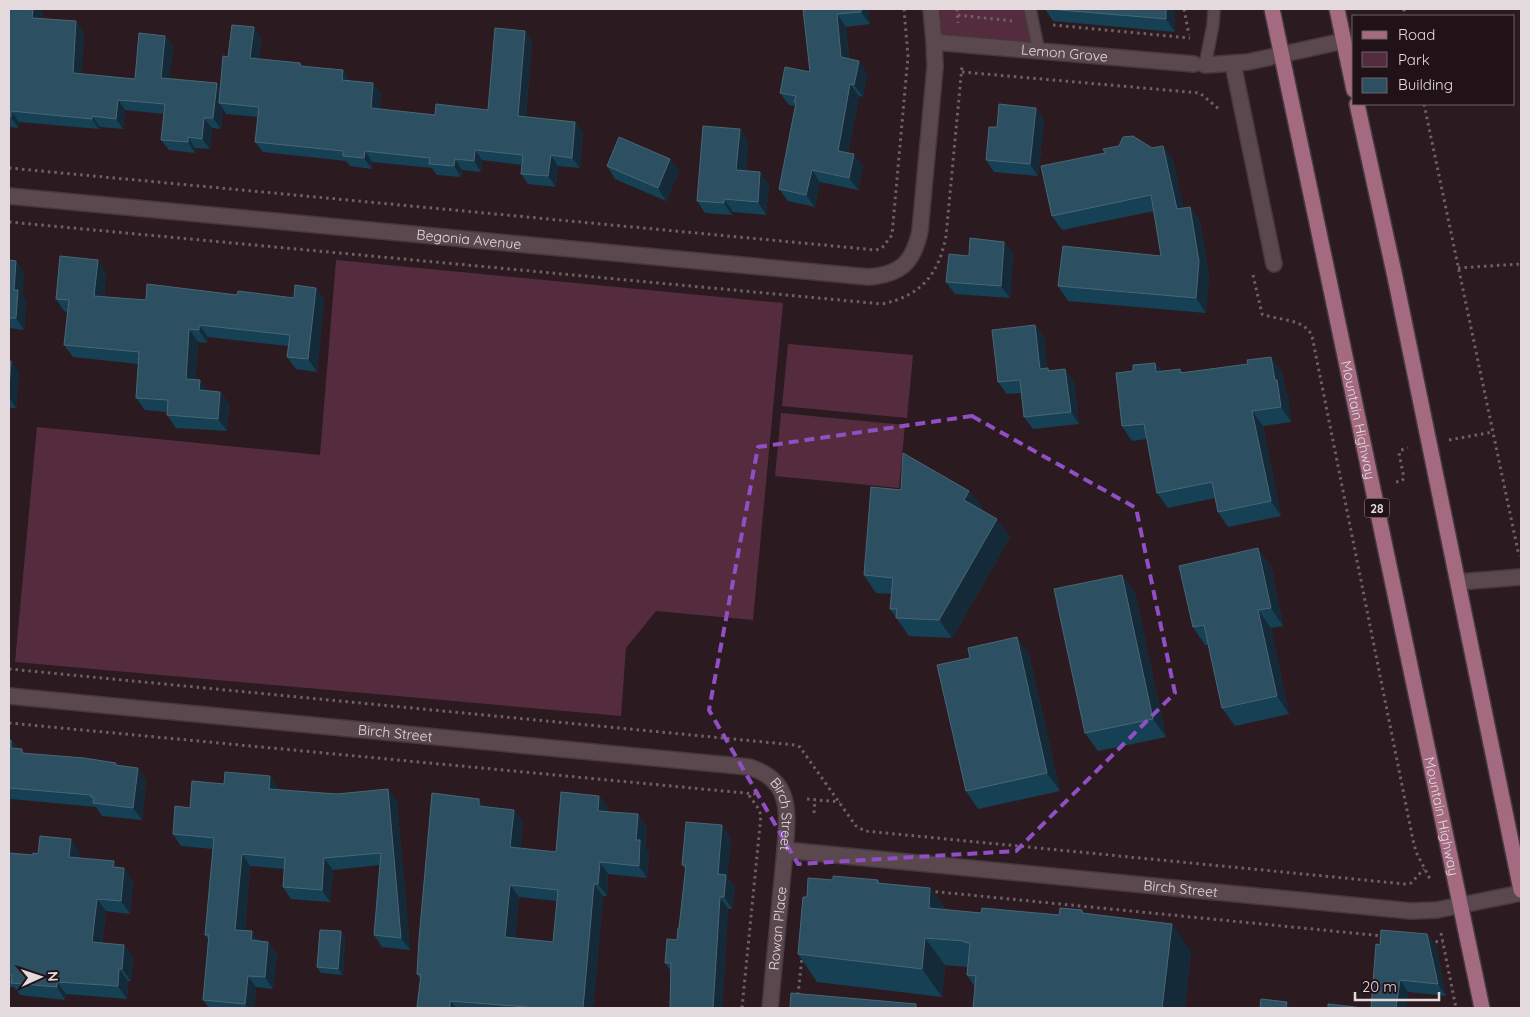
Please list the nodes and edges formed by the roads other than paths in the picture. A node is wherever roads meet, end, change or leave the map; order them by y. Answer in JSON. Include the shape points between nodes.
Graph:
{"nodes":[{"id":1,"x":931,"y":9,"type":"edge"},
{"id":2,"x":1030,"y":9,"type":"edge"},
{"id":3,"x":1214,"y":9,"type":"edge"},
{"id":4,"x":1272,"y":9,"type":"edge"},
{"id":5,"x":1336,"y":9,"type":"edge"},
{"id":6,"x":1343,"y":41,"type":"junction"},
{"id":7,"x":934,"y":42,"type":"junction"},
{"id":8,"x":1039,"y":52,"type":"junction"},
{"id":9,"x":1283,"y":55,"type":"junction"},
{"id":10,"x":1200,"y":64,"type":"junction"},
{"id":11,"x":1233,"y":64,"type":"junction"},
{"id":12,"x":1352,"y":81,"type":"edge"},
{"id":13,"x":1357,"y":105,"type":"edge"},
{"id":14,"x":9,"y":196,"type":"edge"},
{"id":15,"x":1274,"y":264,"type":"dead end"},
{"id":16,"x":1521,"y":577,"type":"edge"},
{"id":17,"x":1458,"y":582,"type":"junction"},
{"id":18,"x":9,"y":696,"type":"edge"},
{"id":19,"x":785,"y":850,"type":"junction"},
{"id":20,"x":1521,"y":891,"type":"edge"},
{"id":21,"x":1461,"y":906,"type":"junction"},
{"id":22,"x":770,"y":1008,"type":"edge"},
{"id":23,"x":1482,"y":1008,"type":"edge"}],
"edges":[{"from":1,"to":7,"type":"street"},
{"from":2,"to":8,"type":"lane"},
{"from":3,"to":10,"type":"lane","via":[[1213,25]]},
{"from":4,"to":9,"type":"main road","name":"Mountain Highway","number":"28"},
{"from":5,"to":6,"type":"main road"},
{"from":6,"to":9,"type":"street","name":"Lemon Grove"},
{"from":6,"to":12,"type":"main road"},
{"from":7,"to":8,"type":"street","name":"Lemon Grove"},
{"from":7,"to":14,"type":"street","name":"Begonia Avenue","via":[[934,89],[917,245],[912,257],[897,271],[880,276]]},
{"from":8,"to":10,"type":"street","name":"Lemon Grove"},
{"from":9,"to":11,"type":"street","name":"Lemon Grove"},
{"from":9,"to":21,"type":"main road","name":"Mountain Highway","number":"28"},
{"from":10,"to":11,"type":"street","name":"Lemon Grove"},
{"from":11,"to":15,"type":"street"},
{"from":13,"to":17,"type":"main road"},
{"from":16,"to":17,"type":"street"},
{"from":17,"to":20,"type":"main road"},
{"from":18,"to":19,"type":"street","name":"Birch Street","via":[[749,767],[774,780],[784,797],[788,815]]},
{"from":19,"to":21,"type":"street","name":"Birch Street","via":[[1411,911]]},
{"from":19,"to":22,"type":"street","name":"Rowan Place"},
{"from":20,"to":21,"type":"street","name":"Birch Street"},
{"from":21,"to":23,"type":"main road","name":"Mountain Highway","number":"28"}]}
